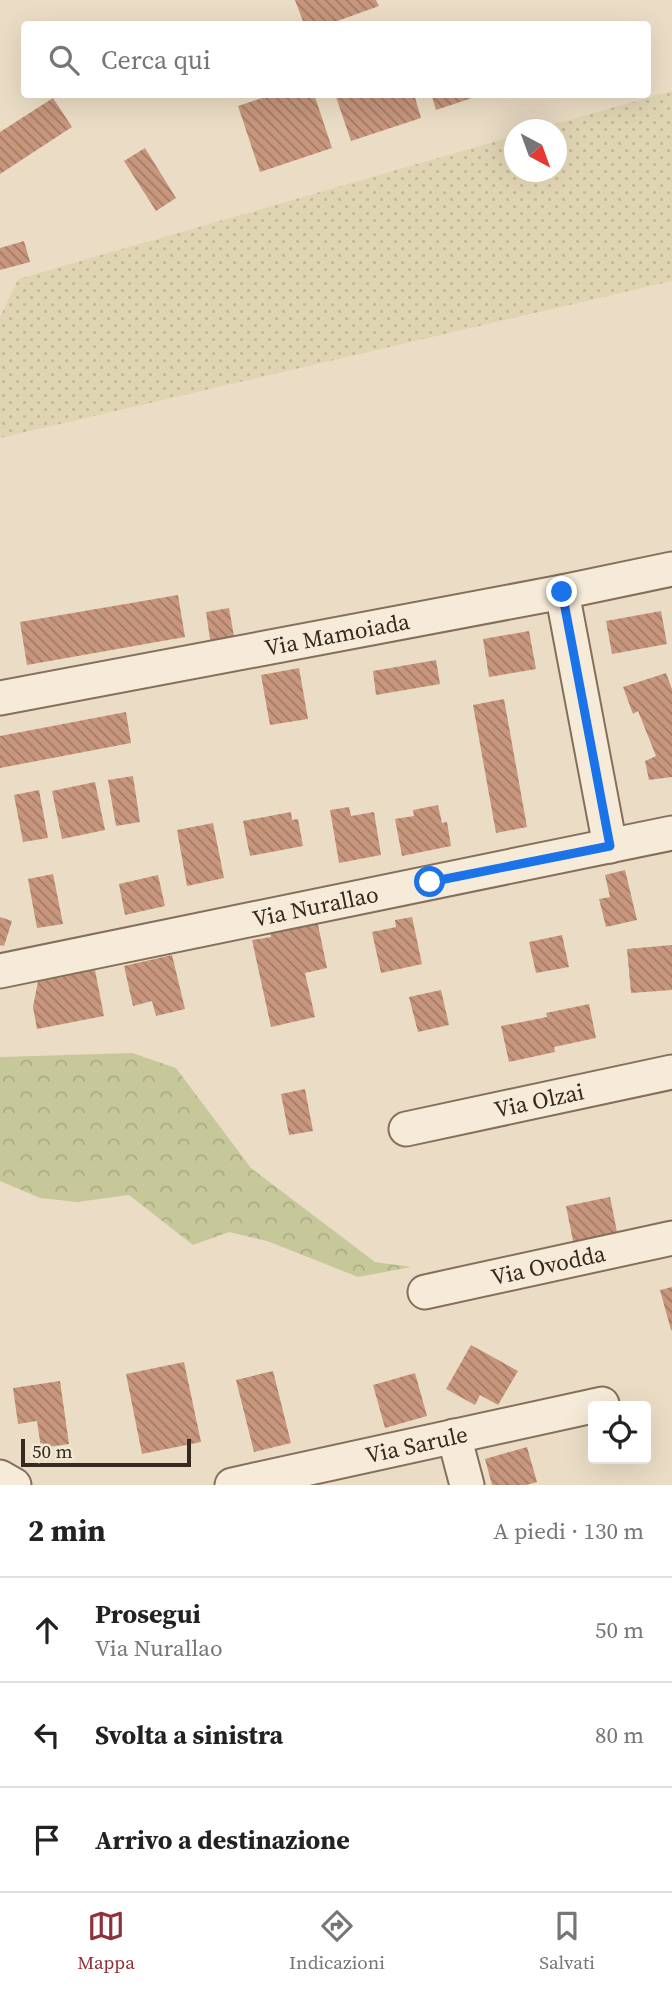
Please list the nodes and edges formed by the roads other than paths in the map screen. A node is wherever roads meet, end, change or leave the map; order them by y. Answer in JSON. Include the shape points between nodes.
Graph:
{"nodes":[{"id":1,"x":672,"y":569,"type":"edge"},
{"id":2,"x":562,"y":592,"type":"junction"},
{"id":3,"x":0,"y":698,"type":"edge"},
{"id":4,"x":672,"y":833,"type":"edge"},
{"id":5,"x":610,"y":846,"type":"junction"},
{"id":6,"x":0,"y":971,"type":"edge"},
{"id":7,"x":672,"y":1072,"type":"edge"},
{"id":8,"x":406,"y":1129,"type":"dead end"},
{"id":9,"x":672,"y":1238,"type":"edge"},
{"id":10,"x":425,"y":1292,"type":"dead end"},
{"id":11,"x":588,"y":1407,"type":"edge"},
{"id":12,"x":454,"y":1436,"type":"junction"},
{"id":13,"x":0,"y":1477,"type":"edge"},
{"id":14,"x":14,"y":1485,"type":"edge"},
{"id":15,"x":232,"y":1485,"type":"edge"},
{"id":16,"x":467,"y":1485,"type":"edge"}],
"edges":[{"from":1,"to":2,"type":"street","name":"Via Mamoiada"},
{"from":2,"to":3,"type":"street","name":"Via Mamoiada"},
{"from":2,"to":5,"type":"street"},
{"from":4,"to":5,"type":"street","name":"Via Nurallao"},
{"from":5,"to":6,"type":"street","name":"Via Nurallao"},
{"from":7,"to":8,"type":"street","name":"Via Olzai"},
{"from":9,"to":10,"type":"street","name":"Via Ovodda"},
{"from":11,"to":12,"type":"street","name":"Via Sarule"},
{"from":12,"to":15,"type":"street","name":"Via Sarule"},
{"from":12,"to":16,"type":"street"},
{"from":13,"to":14,"type":"street"}]}
